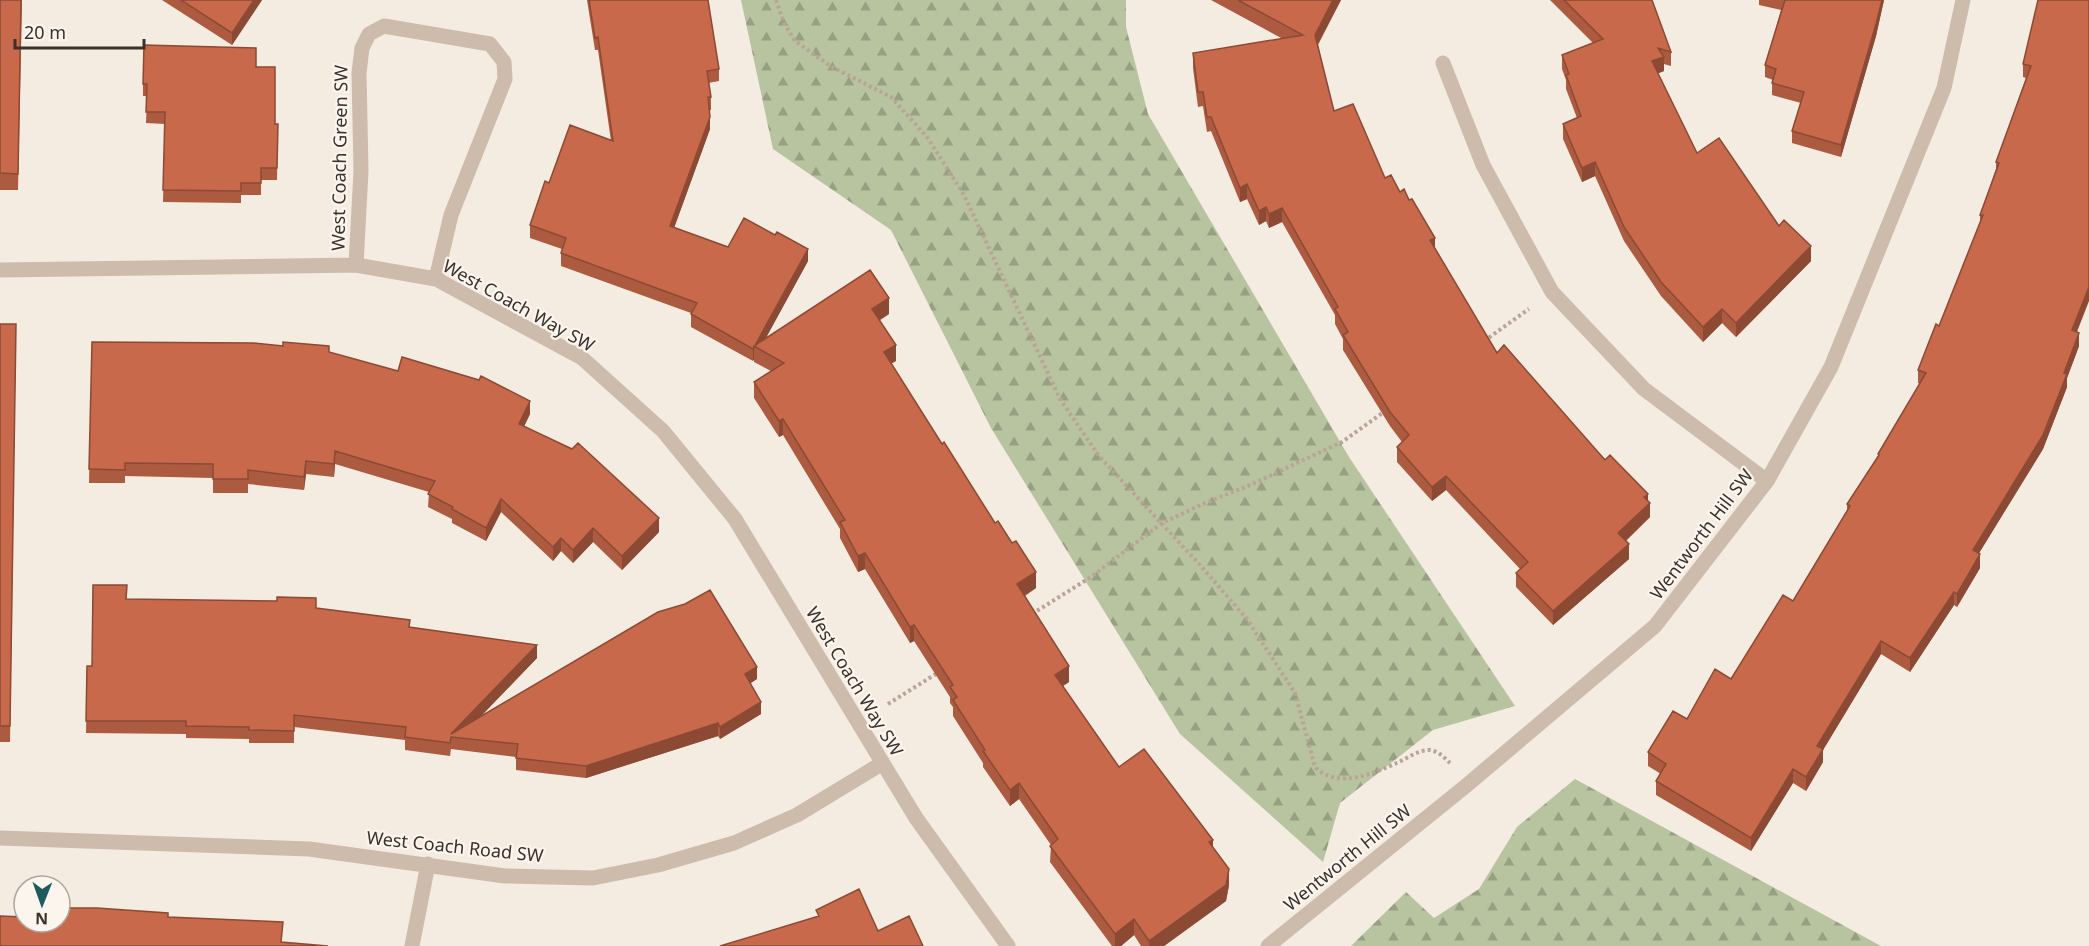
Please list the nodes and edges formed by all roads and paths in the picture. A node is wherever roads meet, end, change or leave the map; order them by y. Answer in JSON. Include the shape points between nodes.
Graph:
{"nodes":[{"id":1,"x":776,"y":0,"type":"edge"},
{"id":2,"x":1963,"y":0,"type":"edge"},
{"id":3,"x":1443,"y":63,"type":"dead end"},
{"id":4,"x":356,"y":265,"type":"junction"},
{"id":5,"x":0,"y":270,"type":"edge"},
{"id":6,"x":436,"y":279,"type":"junction"},
{"id":7,"x":1552,"y":292,"type":"junction"},
{"id":8,"x":1478,"y":345,"type":"edge"},
{"id":9,"x":1391,"y":407,"type":"edge"},
{"id":10,"x":1767,"y":481,"type":"junction"},
{"id":11,"x":1162,"y":523,"type":"junction"},
{"id":12,"x":1030,"y":615,"type":"edge"},
{"id":13,"x":949,"y":666,"type":"edge"},
{"id":14,"x":888,"y":704,"type":"dead end"},
{"id":15,"x":881,"y":764,"type":"junction"},
{"id":16,"x":1454,"y":767,"type":"dead end"},
{"id":17,"x":0,"y":838,"type":"edge"},
{"id":18,"x":428,"y":864,"type":"junction"},
{"id":19,"x":412,"y":946,"type":"edge"},
{"id":20,"x":1008,"y":946,"type":"edge"},
{"id":21,"x":1269,"y":946,"type":"edge"}],
"edges":[{"from":1,"to":11,"type":"path","via":[[795,41],[832,67],[891,97],[927,137],[964,195],[1060,399],[1099,456]]},
{"from":2,"to":10,"type":"street","name":"Wentworth Hill SW","via":[[1944,88],[1835,356]]},
{"from":3,"to":7,"type":"street","via":[[1482,165]]},
{"from":4,"to":5,"type":"street","name":"West Coach Way SW"},
{"from":4,"to":6,"type":"street","name":"West Coach Way SW"},
{"from":4,"to":6,"type":"street","name":"West Coach Green SW","via":[[361,171],[359,73],[362,48],[369,34],[384,26],[490,44],[504,62],[505,79],[452,215]]},
{"from":6,"to":15,"type":"street","name":"West Coach Way SW","via":[[582,358],[663,431],[735,519]]},
{"from":7,"to":8,"type":"path"},
{"from":7,"to":10,"type":"street","via":[[1644,389]]},
{"from":9,"to":11,"type":"path","via":[[1342,442]]},
{"from":10,"to":21,"type":"street","name":"Wentworth Hill SW","via":[[1655,627]]},
{"from":11,"to":12,"type":"path","via":[[1091,577]]},
{"from":11,"to":16,"type":"path","via":[[1247,619],[1278,665],[1294,693],[1312,760],[1320,771],[1331,777],[1352,778],[1429,750]]},
{"from":13,"to":14,"type":"path"},
{"from":15,"to":18,"type":"street","name":"West Coach Road SW","via":[[798,815],[734,843],[658,865],[593,878],[505,876]]},
{"from":15,"to":20,"type":"street","name":"West Coach Way SW","via":[[915,818]]},
{"from":17,"to":18,"type":"street","name":"West Coach Road SW","via":[[309,849]]},
{"from":18,"to":19,"type":"street"}]}
